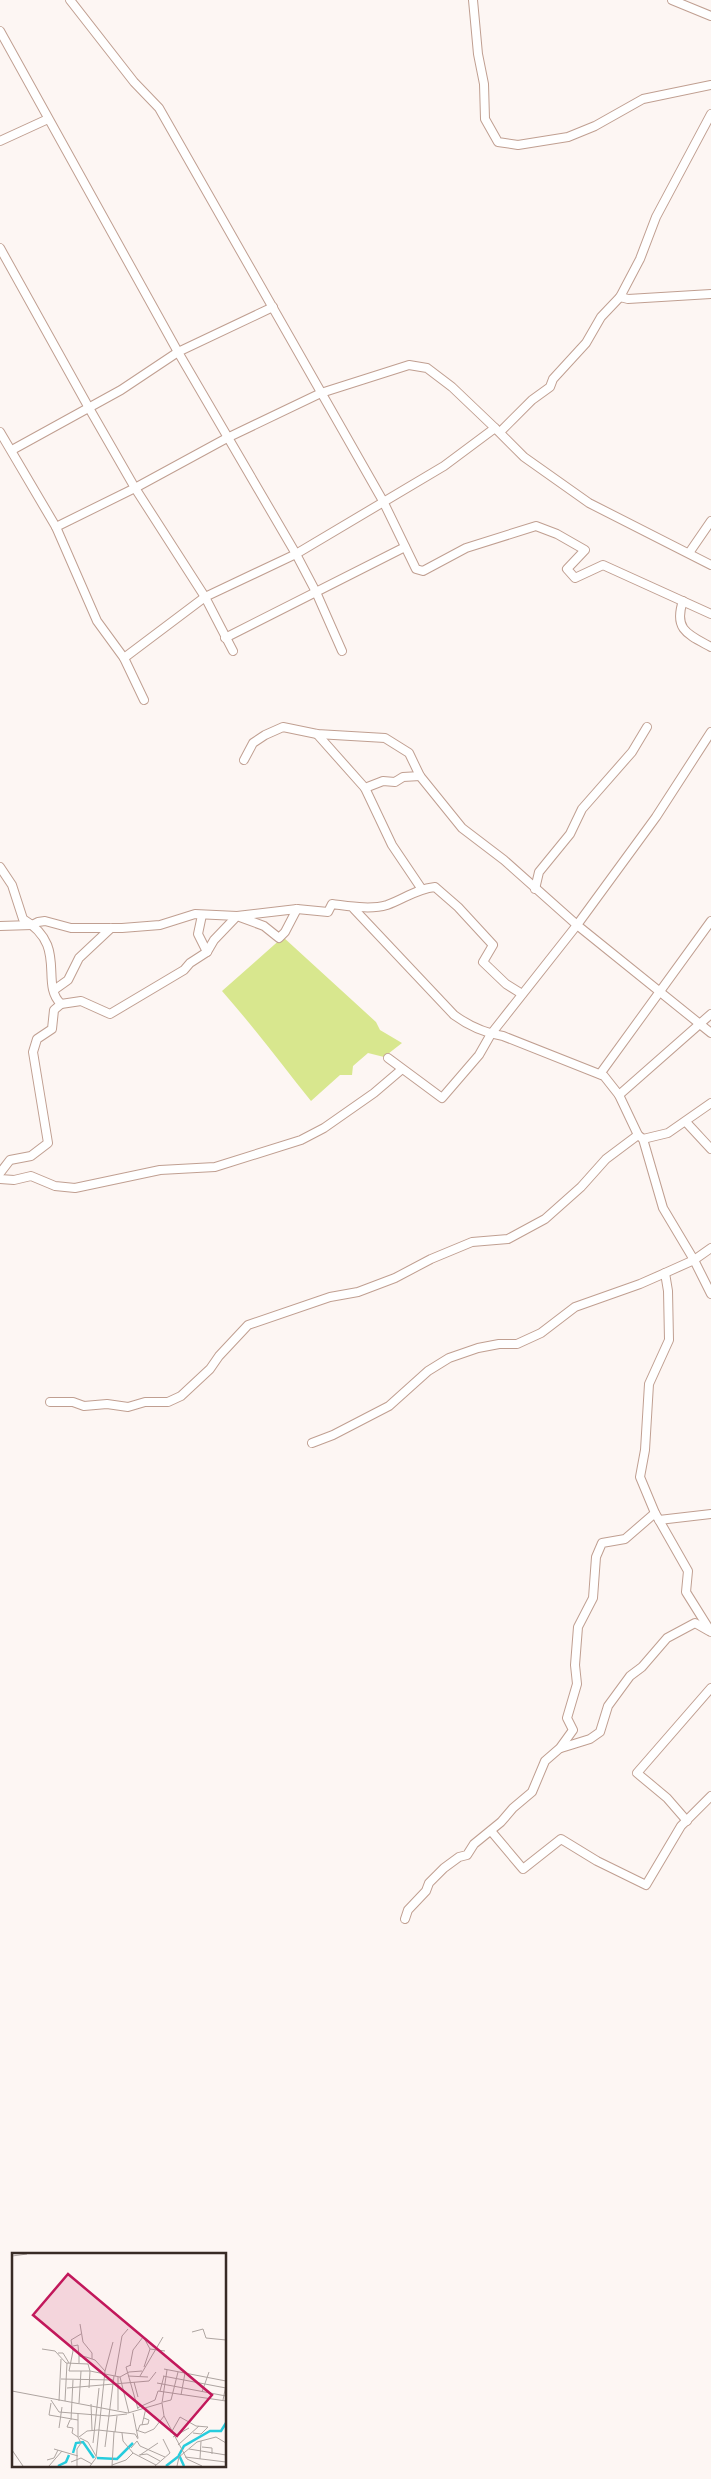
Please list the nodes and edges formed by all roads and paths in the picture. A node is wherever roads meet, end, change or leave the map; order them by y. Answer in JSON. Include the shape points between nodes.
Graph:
{"nodes":[{"id":1,"x":70,"y":0,"type":"edge"},
{"id":2,"x":473,"y":0,"type":"edge"},
{"id":3,"x":672,"y":0,"type":"edge"},
{"id":4,"x":711,"y":16,"type":"edge"},
{"id":5,"x":0,"y":32,"type":"edge"},
{"id":6,"x":711,"y":85,"type":"edge"},
{"id":7,"x":711,"y":114,"type":"edge"},
{"id":8,"x":48,"y":119,"type":"junction"},
{"id":9,"x":0,"y":141,"type":"edge"},
{"id":10,"x":0,"y":248,"type":"edge"},
{"id":11,"x":711,"y":294,"type":"edge"},
{"id":12,"x":620,"y":297,"type":"junction"},
{"id":13,"x":273,"y":307,"type":"junction"},
{"id":14,"x":178,"y":352,"type":"junction"},
{"id":15,"x":322,"y":393,"type":"junction"},
{"id":16,"x":89,"y":408,"type":"junction"},
{"id":17,"x":498,"y":429,"type":"junction"},
{"id":18,"x":0,"y":432,"type":"edge"},
{"id":19,"x":227,"y":438,"type":"junction"},
{"id":20,"x":12,"y":450,"type":"junction"},
{"id":21,"x":135,"y":488,"type":"junction"},
{"id":22,"x":382,"y":501,"type":"junction"},
{"id":23,"x":711,"y":521,"type":"edge"},
{"id":24,"x":56,"y":528,"type":"junction"},
{"id":25,"x":405,"y":547,"type":"junction"},
{"id":26,"x":689,"y":553,"type":"junction"},
{"id":27,"x":296,"y":554,"type":"junction"},
{"id":28,"x":711,"y":565,"type":"edge"},
{"id":29,"x":316,"y":592,"type":"junction"},
{"id":30,"x":205,"y":597,"type":"junction"},
{"id":31,"x":683,"y":601,"type":"junction"},
{"id":32,"x":711,"y":614,"type":"edge"},
{"id":33,"x":225,"y":638,"type":"junction"},
{"id":34,"x":711,"y":647,"type":"edge"},
{"id":35,"x":233,"y":651,"type":"dead end"},
{"id":36,"x":342,"y":651,"type":"dead end"},
{"id":37,"x":124,"y":658,"type":"junction"},
{"id":38,"x":144,"y":700,"type":"dead end"},
{"id":39,"x":647,"y":727,"type":"dead end"},
{"id":40,"x":711,"y":732,"type":"edge"},
{"id":41,"x":317,"y":734,"type":"junction"},
{"id":42,"x":244,"y":760,"type":"dead end"},
{"id":43,"x":420,"y":776,"type":"junction"},
{"id":44,"x":365,"y":788,"type":"junction"},
{"id":45,"x":0,"y":867,"type":"edge"},
{"id":46,"x":421,"y":888,"type":"junction"},
{"id":47,"x":534,"y":889,"type":"junction"},
{"id":48,"x":297,"y":909,"type":"junction"},
{"id":49,"x":354,"y":909,"type":"junction"},
{"id":50,"x":202,"y":915,"type":"junction"},
{"id":51,"x":237,"y":916,"type":"junction"},
{"id":52,"x":711,"y":921,"type":"edge"},
{"id":53,"x":32,"y":925,"type":"junction"},
{"id":54,"x":577,"y":925,"type":"junction"},
{"id":55,"x":0,"y":926,"type":"edge"},
{"id":56,"x":111,"y":928,"type":"junction"},
{"id":57,"x":207,"y":952,"type":"junction"},
{"id":58,"x":54,"y":990,"type":"junction"},
{"id":59,"x":660,"y":991,"type":"junction"},
{"id":60,"x":522,"y":994,"type":"junction"},
{"id":61,"x":61,"y":1004,"type":"junction"},
{"id":62,"x":711,"y":1014,"type":"edge"},
{"id":63,"x":700,"y":1023,"type":"junction"},
{"id":64,"x":711,"y":1033,"type":"edge"},
{"id":65,"x":491,"y":1034,"type":"junction"},
{"id":66,"x":388,"y":1058,"type":"dead end"},
{"id":67,"x":401,"y":1070,"type":"junction"},
{"id":68,"x":600,"y":1074,"type":"junction"},
{"id":69,"x":619,"y":1095,"type":"junction"},
{"id":70,"x":711,"y":1103,"type":"edge"},
{"id":71,"x":686,"y":1122,"type":"junction"},
{"id":72,"x":640,"y":1137,"type":"junction"},
{"id":73,"x":711,"y":1148,"type":"edge"},
{"id":74,"x":0,"y":1173,"type":"edge"},
{"id":75,"x":0,"y":1179,"type":"edge"},
{"id":76,"x":711,"y":1248,"type":"edge"},
{"id":77,"x":694,"y":1260,"type":"junction"},
{"id":78,"x":665,"y":1273,"type":"junction"},
{"id":79,"x":711,"y":1294,"type":"edge"},
{"id":80,"x":50,"y":1402,"type":"dead end"},
{"id":81,"x":312,"y":1443,"type":"dead end"},
{"id":82,"x":711,"y":1514,"type":"edge"},
{"id":83,"x":657,"y":1516,"type":"junction"},
{"id":84,"x":711,"y":1632,"type":"edge"},
{"id":85,"x":711,"y":1688,"type":"edge"},
{"id":86,"x":560,"y":1748,"type":"junction"},
{"id":87,"x":711,"y":1796,"type":"edge"},
{"id":88,"x":687,"y":1821,"type":"junction"},
{"id":89,"x":491,"y":1831,"type":"junction"},
{"id":90,"x":405,"y":1919,"type":"dead end"}],
"edges":[{"from":1,"to":13,"type":"street","via":[[134,82],[159,108]]},
{"from":2,"to":6,"type":"street","via":[[484,84],[485,119],[498,142],[518,145],[568,138],[643,99]]},
{"from":3,"to":4,"type":"street"},
{"from":5,"to":8,"type":"street"},
{"from":7,"to":12,"type":"street","via":[[656,217],[640,259]]},
{"from":8,"to":9,"type":"street"},
{"from":8,"to":14,"type":"street"},
{"from":10,"to":16,"type":"street"},
{"from":11,"to":12,"type":"street"},
{"from":12,"to":17,"type":"street","via":[[601,317],[586,343],[550,387]]},
{"from":13,"to":14,"type":"street"},
{"from":13,"to":15,"type":"street"},
{"from":14,"to":16,"type":"street"},
{"from":14,"to":19,"type":"street"},
{"from":15,"to":17,"type":"street","via":[[409,365],[418,366],[427,368],[452,387]]},
{"from":15,"to":19,"type":"street"},
{"from":15,"to":22,"type":"street"},
{"from":16,"to":20,"type":"street"},
{"from":16,"to":21,"type":"street"},
{"from":17,"to":22,"type":"street","via":[[444,466]]},
{"from":17,"to":26,"type":"street","via":[[524,457],[589,503]]},
{"from":18,"to":20,"type":"street"},
{"from":19,"to":21,"type":"street"},
{"from":19,"to":27,"type":"street"},
{"from":20,"to":24,"type":"street"},
{"from":21,"to":24,"type":"street"},
{"from":21,"to":30,"type":"street"},
{"from":22,"to":25,"type":"street"},
{"from":22,"to":27,"type":"street"},
{"from":23,"to":26,"type":"street"},
{"from":24,"to":37,"type":"street","via":[[97,620]]},
{"from":25,"to":29,"type":"street"},
{"from":25,"to":31,"type":"street","via":[[416,570],[423,571],[466,548],[536,526],[585,550],[567,569],[575,578],[602,564]]},
{"from":26,"to":28,"type":"street"},
{"from":27,"to":29,"type":"street"},
{"from":27,"to":30,"type":"street"},
{"from":29,"to":33,"type":"street"},
{"from":29,"to":36,"type":"street"},
{"from":30,"to":33,"type":"street"},
{"from":30,"to":37,"type":"street"},
{"from":31,"to":32,"type":"street"},
{"from":31,"to":34,"type":"street","via":[[679,612],[680,624],[692,637]]},
{"from":33,"to":35,"type":"street"},
{"from":37,"to":38,"type":"street"},
{"from":39,"to":47,"type":"street","via":[[632,752],[582,809],[570,834],[540,872]]},
{"from":40,"to":54,"type":"street","via":[[656,817]]},
{"from":41,"to":42,"type":"street","via":[[283,728],[253,743]]},
{"from":41,"to":43,"type":"street","via":[[390,739],[409,753]]},
{"from":41,"to":44,"type":"street"},
{"from":43,"to":44,"type":"street","via":[[403,777],[395,782],[383,781]]},
{"from":43,"to":47,"type":"street","via":[[462,828],[504,860]]},
{"from":44,"to":46,"type":"street","via":[[392,845]]},
{"from":45,"to":53,"type":"street","via":[[12,885],[22,919]]},
{"from":46,"to":49,"type":"street","via":[[386,905]]},
{"from":46,"to":60,"type":"street","via":[[435,887],[462,911],[493,946],[483,962]]},
{"from":47,"to":54,"type":"street"},
{"from":48,"to":49,"type":"street","via":[[328,912],[332,904]]},
{"from":48,"to":51,"type":"street"},
{"from":48,"to":51,"type":"street","via":[[279,938],[264,926]]},
{"from":49,"to":65,"type":"street","via":[[454,1015],[469,1026]]},
{"from":50,"to":51,"type":"street"},
{"from":50,"to":56,"type":"street","via":[[195,914],[160,925]]},
{"from":50,"to":57,"type":"street","via":[[198,934]]},
{"from":51,"to":57,"type":"street"},
{"from":52,"to":59,"type":"street"},
{"from":53,"to":55,"type":"street"},
{"from":53,"to":56,"type":"street","via":[[46,921],[70,928]]},
{"from":53,"to":58,"type":"street","via":[[48,945]]},
{"from":54,"to":59,"type":"street"},
{"from":54,"to":60,"type":"street"},
{"from":56,"to":58,"type":"street","via":[[79,958],[68,980]]},
{"from":57,"to":61,"type":"street","via":[[176,976],[110,1014],[81,1001]]},
{"from":58,"to":61,"type":"street"},
{"from":59,"to":63,"type":"street"},
{"from":59,"to":68,"type":"street"},
{"from":60,"to":65,"type":"street"},
{"from":61,"to":74,"type":"street","via":[[54,1010],[52,1029],[37,1039],[33,1052],[48,1143],[31,1156],[10,1160]]},
{"from":62,"to":63,"type":"street"},
{"from":63,"to":64,"type":"street"},
{"from":63,"to":69,"type":"street"},
{"from":65,"to":67,"type":"street","via":[[479,1055],[442,1098]]},
{"from":65,"to":68,"type":"street"},
{"from":66,"to":67,"type":"street"},
{"from":67,"to":75,"type":"street","via":[[324,1128],[301,1140],[215,1167],[160,1170],[75,1188],[55,1186],[32,1176]]},
{"from":68,"to":69,"type":"street"},
{"from":69,"to":72,"type":"street"},
{"from":70,"to":71,"type":"street"},
{"from":71,"to":72,"type":"street","via":[[668,1133]]},
{"from":71,"to":73,"type":"street"},
{"from":72,"to":77,"type":"street","via":[[663,1208]]},
{"from":72,"to":80,"type":"street","via":[[606,1159],[545,1219],[508,1239],[472,1242],[367,1288],[248,1324],[210,1369],[181,1396],[168,1402],[145,1402],[128,1407]]},
{"from":76,"to":77,"type":"street"},
{"from":77,"to":78,"type":"street"},
{"from":77,"to":79,"type":"street"},
{"from":78,"to":81,"type":"street","via":[[575,1307],[541,1333],[517,1344],[478,1348],[449,1358],[428,1371],[389,1406]]},
{"from":78,"to":83,"type":"street","via":[[669,1340],[649,1384],[640,1476]]},
{"from":82,"to":83,"type":"street"},
{"from":83,"to":84,"type":"street","via":[[688,1571],[686,1592]]},
{"from":83,"to":86,"type":"street","via":[[625,1539],[602,1543],[599,1550],[593,1598],[578,1627],[577,1684],[567,1718],[573,1730]]},
{"from":84,"to":86,"type":"street","via":[[695,1623],[668,1638],[630,1676],[608,1706],[600,1732],[590,1739]]},
{"from":85,"to":88,"type":"street","via":[[637,1773],[667,1798]]},
{"from":86,"to":89,"type":"street","via":[[545,1761],[532,1792]]},
{"from":87,"to":88,"type":"street"},
{"from":88,"to":89,"type":"street","via":[[646,1885],[561,1839],[523,1869]]},
{"from":89,"to":90,"type":"street","via":[[429,1883]]}]}
